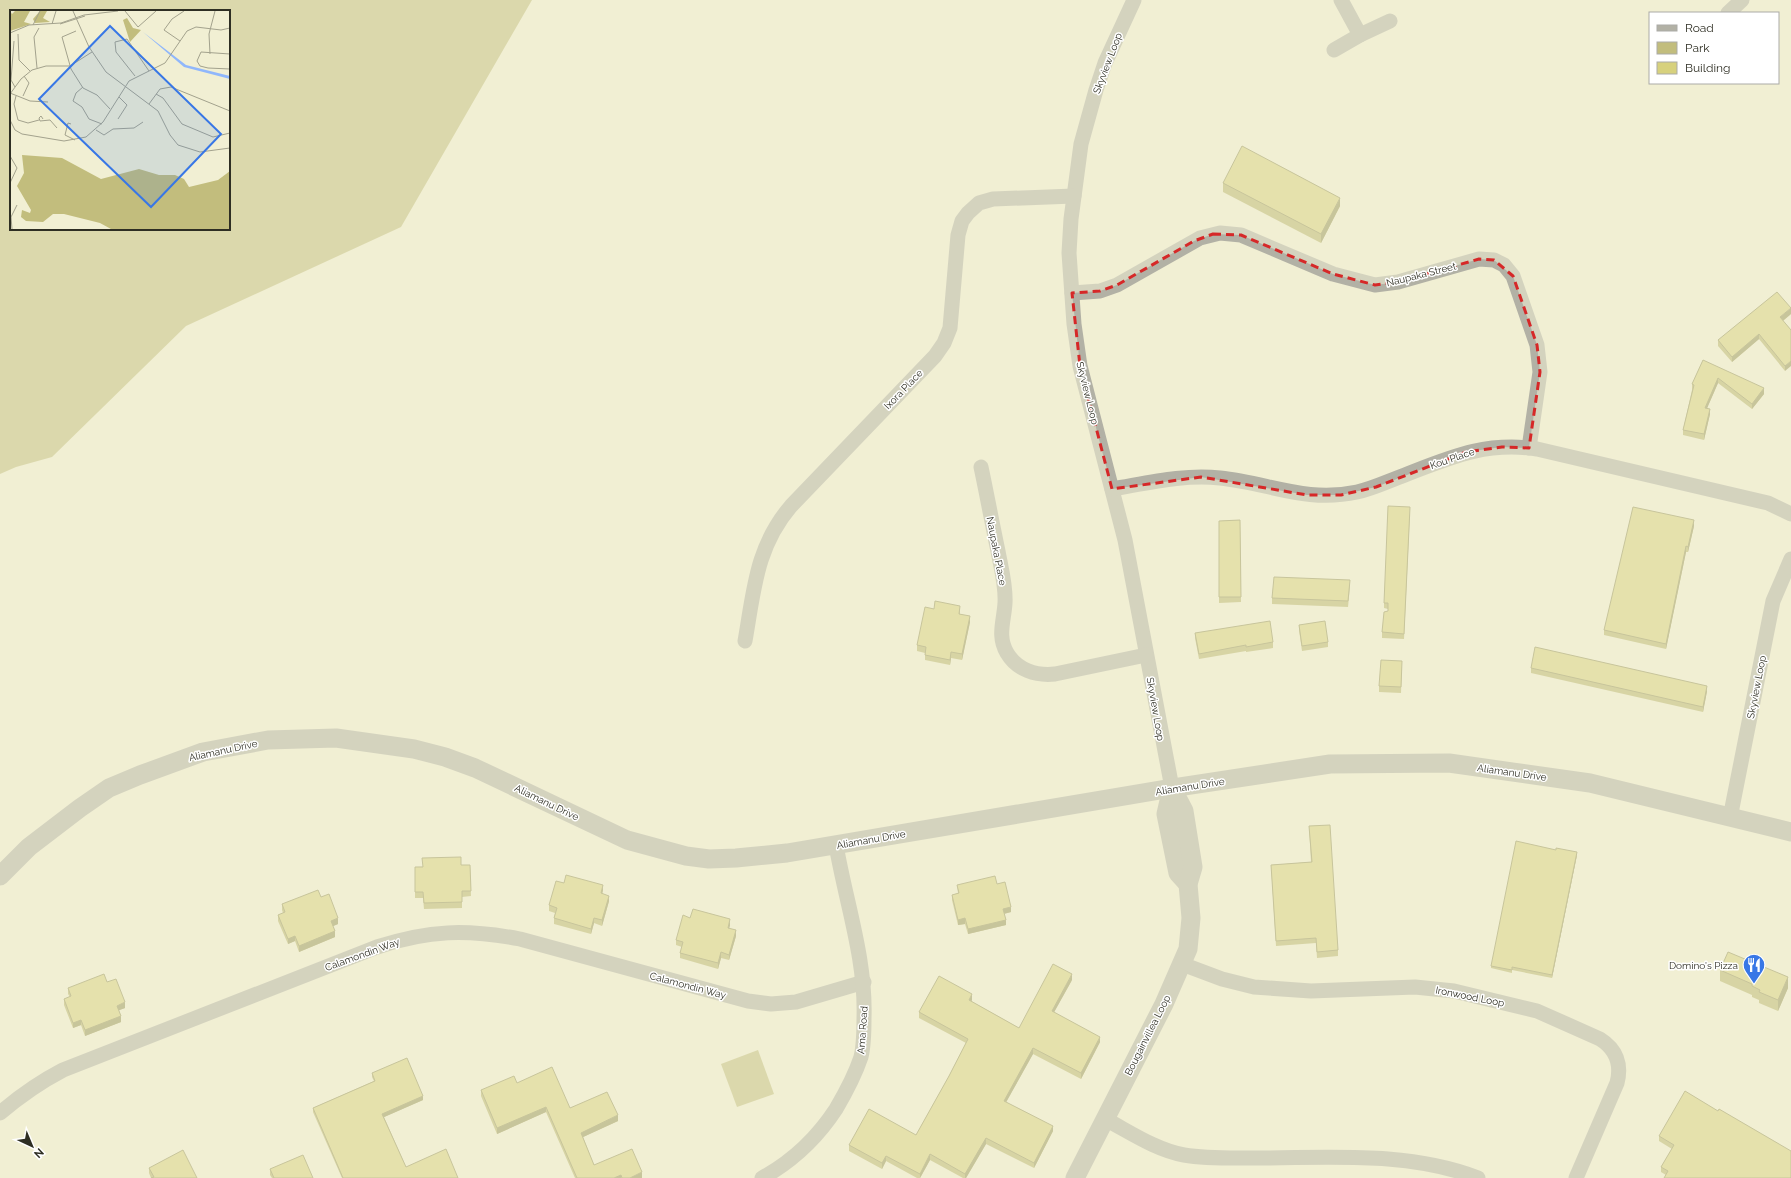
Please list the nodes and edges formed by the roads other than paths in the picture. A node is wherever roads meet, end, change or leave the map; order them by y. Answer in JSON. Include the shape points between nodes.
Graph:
{"nodes":[{"id":1,"x":1134,"y":0,"type":"edge"},
{"id":2,"x":1341,"y":0,"type":"edge"},
{"id":3,"x":1742,"y":0,"type":"edge"},
{"id":4,"x":1729,"y":12,"type":"edge"},
{"id":5,"x":1390,"y":21,"type":"dead end"},
{"id":6,"x":1360,"y":35,"type":"junction"},
{"id":7,"x":1334,"y":50,"type":"dead end"},
{"id":8,"x":1074,"y":196,"type":"junction"},
{"id":9,"x":1072,"y":293,"type":"junction"},
{"id":10,"x":1529,"y":448,"type":"junction"},
{"id":11,"x":981,"y":467,"type":"dead end"},
{"id":12,"x":1112,"y":489,"type":"junction"},
{"id":13,"x":1791,"y":514,"type":"edge"},
{"id":14,"x":1791,"y":559,"type":"edge"},
{"id":15,"x":745,"y":641,"type":"dead end"},
{"id":16,"x":1146,"y":655,"type":"junction"},
{"id":17,"x":1172,"y":788,"type":"junction"},
{"id":18,"x":1730,"y":818,"type":"junction"},
{"id":19,"x":1791,"y":832,"type":"edge"},
{"id":20,"x":836,"y":845,"type":"junction"},
{"id":21,"x":0,"y":876,"type":"edge"},
{"id":22,"x":1182,"y":964,"type":"junction"},
{"id":23,"x":864,"y":982,"type":"junction"},
{"id":24,"x":0,"y":1113,"type":"edge"},
{"id":25,"x":1105,"y":1118,"type":"junction"},
{"id":26,"x":762,"y":1178,"type":"edge"},
{"id":27,"x":1075,"y":1178,"type":"edge"},
{"id":28,"x":1478,"y":1178,"type":"edge"},
{"id":29,"x":1576,"y":1178,"type":"edge"}],
"edges":[{"from":1,"to":8,"type":"street","name":"Skyview Loop","via":[[1105,63],[1096,90],[1081,144]]},
{"from":2,"to":6,"type":"street"},
{"from":3,"to":4,"type":"street"},
{"from":5,"to":6,"type":"street"},
{"from":6,"to":7,"type":"street"},
{"from":8,"to":9,"type":"street","name":"Skyview Loop","via":[[1069,253]]},
{"from":8,"to":15,"type":"street","name":"Ixora Place","via":[[993,199],[975,206],[965,216],[958,235],[952,320],[944,343],[935,356],[791,506],[774,528],[758,566]]},
{"from":9,"to":10,"type":"street","name":"Naupaka Street","via":[[1100,291],[1117,285],[1200,238],[1220,233],[1241,235],[1333,274],[1375,285],[1398,282],[1479,259],[1494,260],[1504,265],[1513,276],[1537,345],[1540,379]]},
{"from":9,"to":12,"type":"street","name":"Skyview Loop","via":[[1080,366]]},
{"from":10,"to":12,"type":"street","name":"Kou Place","via":[[1502,446],[1466,452],[1376,486],[1341,495],[1307,495],[1201,477]]},
{"from":10,"to":13,"type":"street","name":"Kou Place","via":[[1768,503]]},
{"from":11,"to":16,"type":"street","name":"Naupaka Place","via":[[1004,582],[1005,603],[1000,633],[1010,658],[1023,669],[1044,675]]},
{"from":12,"to":16,"type":"street","name":"Skyview Loop","via":[[1125,540]]},
{"from":14,"to":18,"type":"street","name":"Skyview Loop","via":[[1773,601]]},
{"from":16,"to":17,"type":"street","name":"Skyview Loop"},
{"from":17,"to":18,"type":"street","name":"Aliamanu Drive","via":[[1330,764],[1449,763],[1590,783]]},
{"from":17,"to":20,"type":"street","name":"Aliamanu Drive"},
{"from":17,"to":22,"type":"street","name":"Bougainvillea Loop","via":[[1184,811],[1193,867],[1188,884],[1191,933]]},
{"from":18,"to":19,"type":"street","name":"Aliamanu Drive"},
{"from":20,"to":21,"type":"street","name":"Aliamanu Drive","via":[[762,856],[710,859],[686,856],[627,840],[475,768],[445,757],[414,749],[336,738],[268,740],[203,752],[109,788],[29,847]]},
{"from":20,"to":23,"type":"street","name":"Ama Road"},
{"from":22,"to":25,"type":"street","name":"Bougainvillea Loop"},
{"from":22,"to":29,"type":"street","name":"Ironwood Loop","via":[[1222,979],[1254,987],[1311,991],[1415,987],[1454,991],[1536,1011],[1600,1039],[1608,1044],[1615,1054],[1619,1074]]},
{"from":23,"to":24,"type":"street","name":"Calamondin Way","via":[[796,1002],[771,1004],[748,1001],[520,939],[462,932],[433,933],[404,938],[377,947],[63,1070],[24,1094]]},
{"from":23,"to":26,"type":"street","name":"Ama Road","via":[[861,1056],[852,1080],[828,1122],[813,1141],[777,1170]]},
{"from":25,"to":27,"type":"street","name":"Bougainvillea Loop"},
{"from":25,"to":28,"type":"street","via":[[1144,1140],[1184,1155],[1221,1158],[1364,1158],[1411,1161],[1457,1170]]}]}
